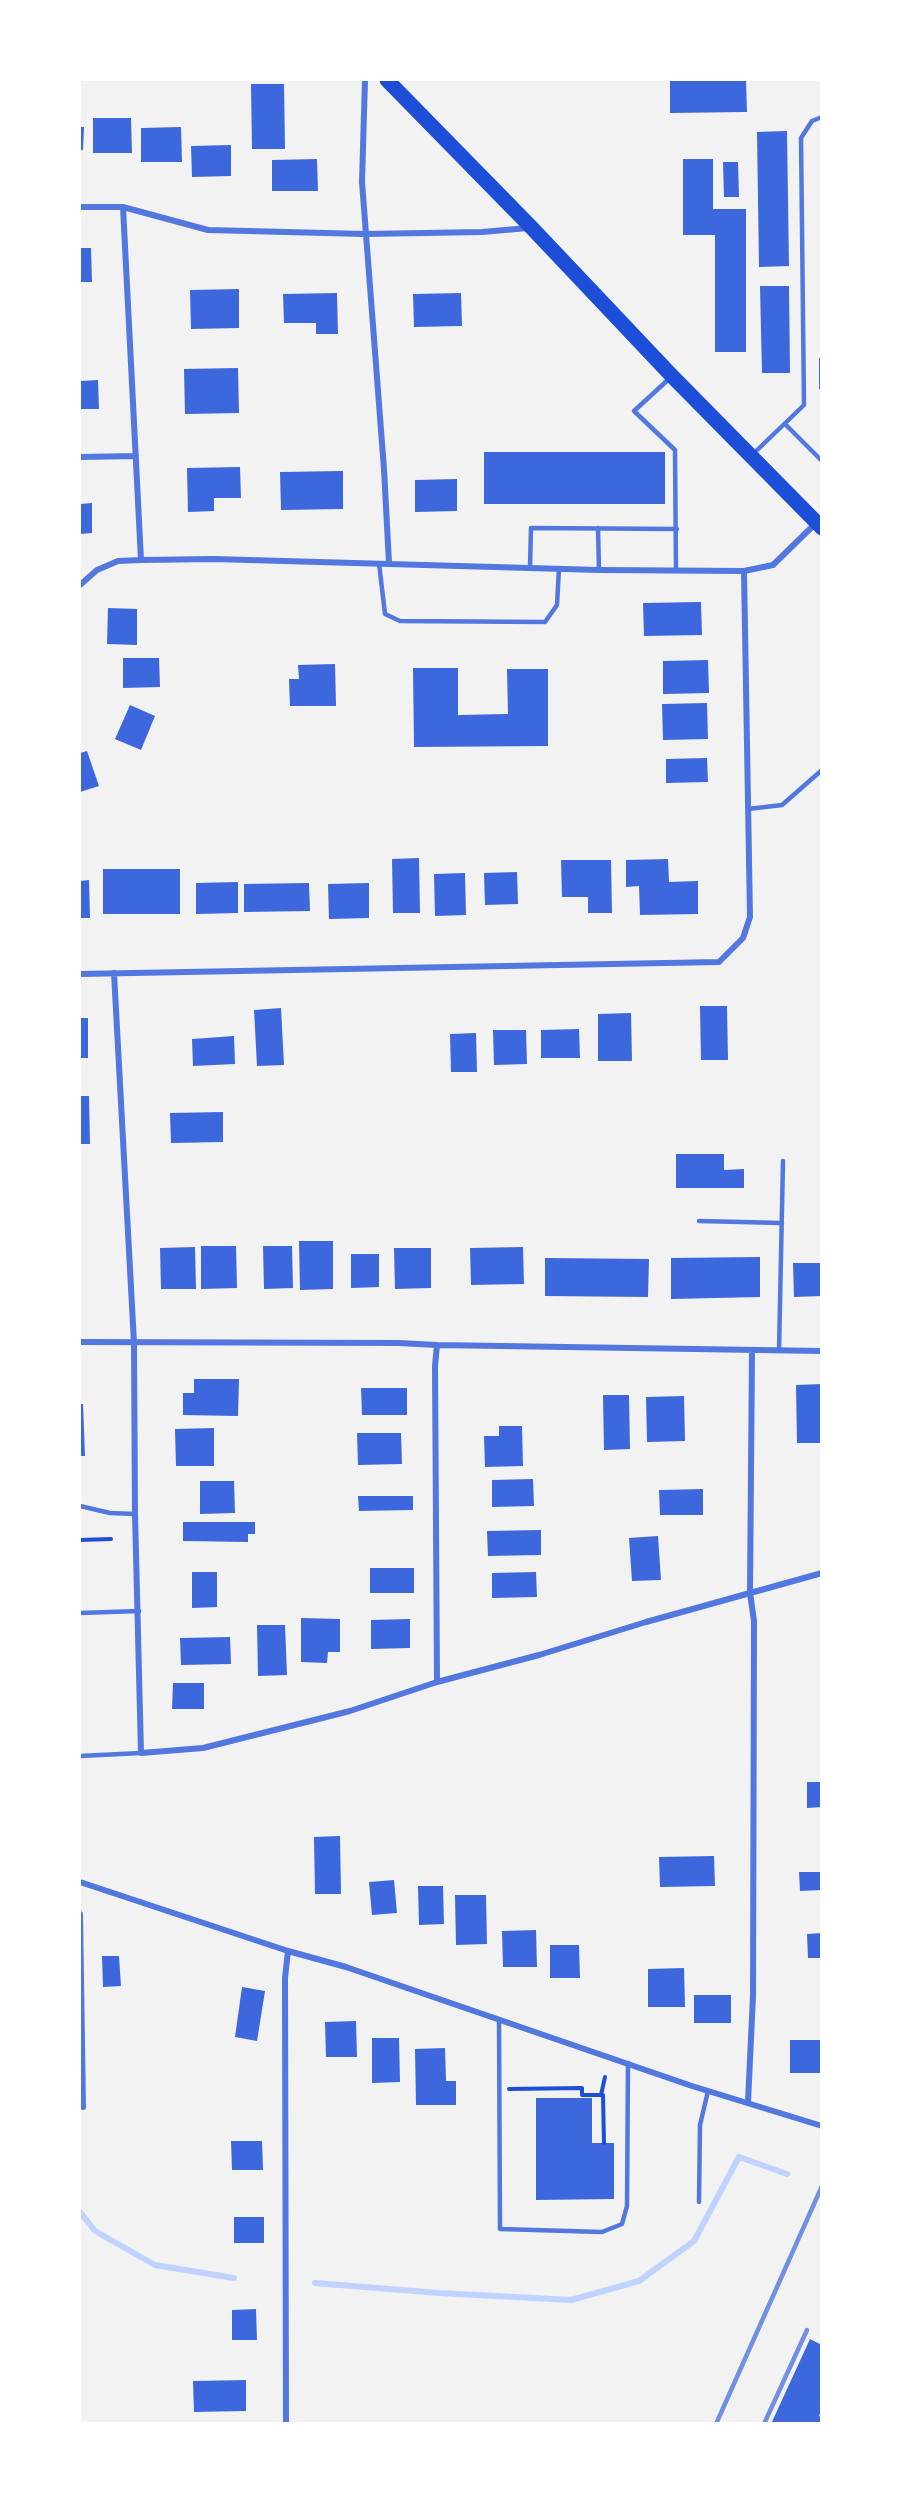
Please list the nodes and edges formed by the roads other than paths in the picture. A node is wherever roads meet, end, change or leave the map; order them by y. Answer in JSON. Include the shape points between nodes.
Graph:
{"nodes":[{"id":1,"x":365,"y":80,"type":"edge"},
{"id":2,"x":387,"y":80,"type":"edge"},
{"id":3,"x":822,"y":117,"type":"edge"},
{"id":4,"x":80,"y":207,"type":"edge"},
{"id":5,"x":123,"y":207,"type":"junction"},
{"id":6,"x":531,"y":227,"type":"junction"},
{"id":7,"x":365,"y":234,"type":"junction"},
{"id":8,"x":672,"y":376,"type":"junction"},
{"id":9,"x":786,"y":425,"type":"junction"},
{"id":10,"x":136,"y":456,"type":"junction"},
{"id":11,"x":751,"y":456,"type":"junction"},
{"id":12,"x":80,"y":458,"type":"edge"},
{"id":13,"x":822,"y":461,"type":"edge"},
{"id":14,"x":820,"y":522,"type":"edge"},
{"id":15,"x":598,"y":528,"type":"junction"},
{"id":16,"x":676,"y":529,"type":"junction"},
{"id":17,"x":141,"y":560,"type":"junction"},
{"id":18,"x":379,"y":562,"type":"junction"},
{"id":19,"x":389,"y":563,"type":"junction"},
{"id":20,"x":530,"y":567,"type":"junction"},
{"id":21,"x":559,"y":568,"type":"junction"},
{"id":22,"x":599,"y":570,"type":"junction"},
{"id":23,"x":676,"y":570,"type":"junction"},
{"id":24,"x":744,"y":571,"type":"junction"},
{"id":25,"x":80,"y":585,"type":"edge"},
{"id":26,"x":822,"y":770,"type":"edge"},
{"id":27,"x":747,"y":809,"type":"junction"},
{"id":28,"x":114,"y":973,"type":"junction"},
{"id":29,"x":80,"y":974,"type":"edge"},
{"id":30,"x":783,"y":1161,"type":"dead end"},
{"id":31,"x":699,"y":1221,"type":"dead end"},
{"id":32,"x":782,"y":1223,"type":"junction"},
{"id":33,"x":80,"y":1342,"type":"edge"},
{"id":34,"x":134,"y":1343,"type":"junction"},
{"id":35,"x":437,"y":1345,"type":"junction"},
{"id":36,"x":752,"y":1350,"type":"junction"},
{"id":37,"x":779,"y":1350,"type":"junction"},
{"id":38,"x":822,"y":1351,"type":"edge"},
{"id":39,"x":80,"y":1506,"type":"edge"},
{"id":40,"x":135,"y":1514,"type":"junction"},
{"id":41,"x":822,"y":1573,"type":"edge"},
{"id":42,"x":750,"y":1593,"type":"junction"},
{"id":43,"x":139,"y":1611,"type":"junction"},
{"id":44,"x":80,"y":1612,"type":"edge"},
{"id":45,"x":437,"y":1682,"type":"junction"},
{"id":46,"x":141,"y":1753,"type":"junction"},
{"id":47,"x":80,"y":1756,"type":"edge"},
{"id":48,"x":80,"y":1882,"type":"edge"},
{"id":49,"x":80,"y":1914,"type":"edge"},
{"id":50,"x":288,"y":1951,"type":"junction"},
{"id":51,"x":499,"y":2019,"type":"junction"},
{"id":52,"x":628,"y":2063,"type":"junction"},
{"id":53,"x":708,"y":2091,"type":"junction"},
{"id":54,"x":748,"y":2102,"type":"junction"},
{"id":55,"x":83,"y":2107,"type":"dead end"},
{"id":56,"x":822,"y":2126,"type":"edge"},
{"id":57,"x":699,"y":2202,"type":"dead end"},
{"id":58,"x":286,"y":2424,"type":"edge"}],
"edges":[{"from":1,"to":7,"type":"street"},
{"from":2,"to":6,"type":"main road"},
{"from":3,"to":9,"type":"lane","via":[[812,121],[801,138],[804,405]]},
{"from":4,"to":5,"type":"street"},
{"from":5,"to":7,"type":"street","via":[[208,230]]},
{"from":5,"to":10,"type":"street"},
{"from":6,"to":7,"type":"street"},
{"from":6,"to":8,"type":"main road"},
{"from":7,"to":19,"type":"street"},
{"from":8,"to":11,"type":"main road"},
{"from":8,"to":16,"type":"lane","via":[[634,411],[675,450]]},
{"from":9,"to":11,"type":"lane"},
{"from":9,"to":13,"type":"lane"},
{"from":10,"to":12,"type":"street"},
{"from":10,"to":17,"type":"street"},
{"from":11,"to":14,"type":"main road"},
{"from":14,"to":24,"type":"street","via":[[773,565]]},
{"from":15,"to":16,"type":"lane"},
{"from":15,"to":20,"type":"lane","via":[[531,528]]},
{"from":15,"to":22,"type":"lane"},
{"from":16,"to":23,"type":"lane"},
{"from":17,"to":18,"type":"street"},
{"from":17,"to":25,"type":"street","via":[[118,561],[97,570]]},
{"from":18,"to":19,"type":"street"},
{"from":18,"to":21,"type":"lane","via":[[385,614],[400,621],[545,622],[557,605]]},
{"from":19,"to":20,"type":"street"},
{"from":20,"to":21,"type":"street"},
{"from":21,"to":22,"type":"street"},
{"from":22,"to":23,"type":"street"},
{"from":23,"to":24,"type":"street"},
{"from":24,"to":27,"type":"street"},
{"from":26,"to":27,"type":"lane","via":[[782,805]]},
{"from":27,"to":28,"type":"street","via":[[750,917],[743,938],[719,962]]},
{"from":28,"to":29,"type":"street"},
{"from":28,"to":34,"type":"street"},
{"from":30,"to":32,"type":"lane"},
{"from":31,"to":32,"type":"lane"},
{"from":32,"to":37,"type":"lane"},
{"from":33,"to":34,"type":"street"},
{"from":34,"to":35,"type":"street"},
{"from":34,"to":40,"type":"street"},
{"from":35,"to":36,"type":"street"},
{"from":35,"to":45,"type":"street"},
{"from":36,"to":37,"type":"street"},
{"from":36,"to":42,"type":"street"},
{"from":37,"to":38,"type":"street"},
{"from":39,"to":40,"type":"lane"},
{"from":40,"to":43,"type":"street"},
{"from":41,"to":42,"type":"street"},
{"from":42,"to":45,"type":"street"},
{"from":42,"to":54,"type":"street","via":[[754,1621],[753,1996]]},
{"from":43,"to":44,"type":"lane"},
{"from":43,"to":46,"type":"street"},
{"from":45,"to":46,"type":"street","via":[[350,1711],[202,1748]]},
{"from":46,"to":47,"type":"lane"},
{"from":48,"to":50,"type":"street"},
{"from":49,"to":55,"type":"street"},
{"from":50,"to":51,"type":"street"},
{"from":50,"to":58,"type":"street"},
{"from":51,"to":52,"type":"street"},
{"from":51,"to":52,"type":"lane","via":[[500,2229],[602,2232],[622,2224],[627,2206]]},
{"from":52,"to":53,"type":"street"},
{"from":53,"to":54,"type":"street"},
{"from":53,"to":57,"type":"lane","via":[[700,2125]]},
{"from":54,"to":56,"type":"street"}]}
